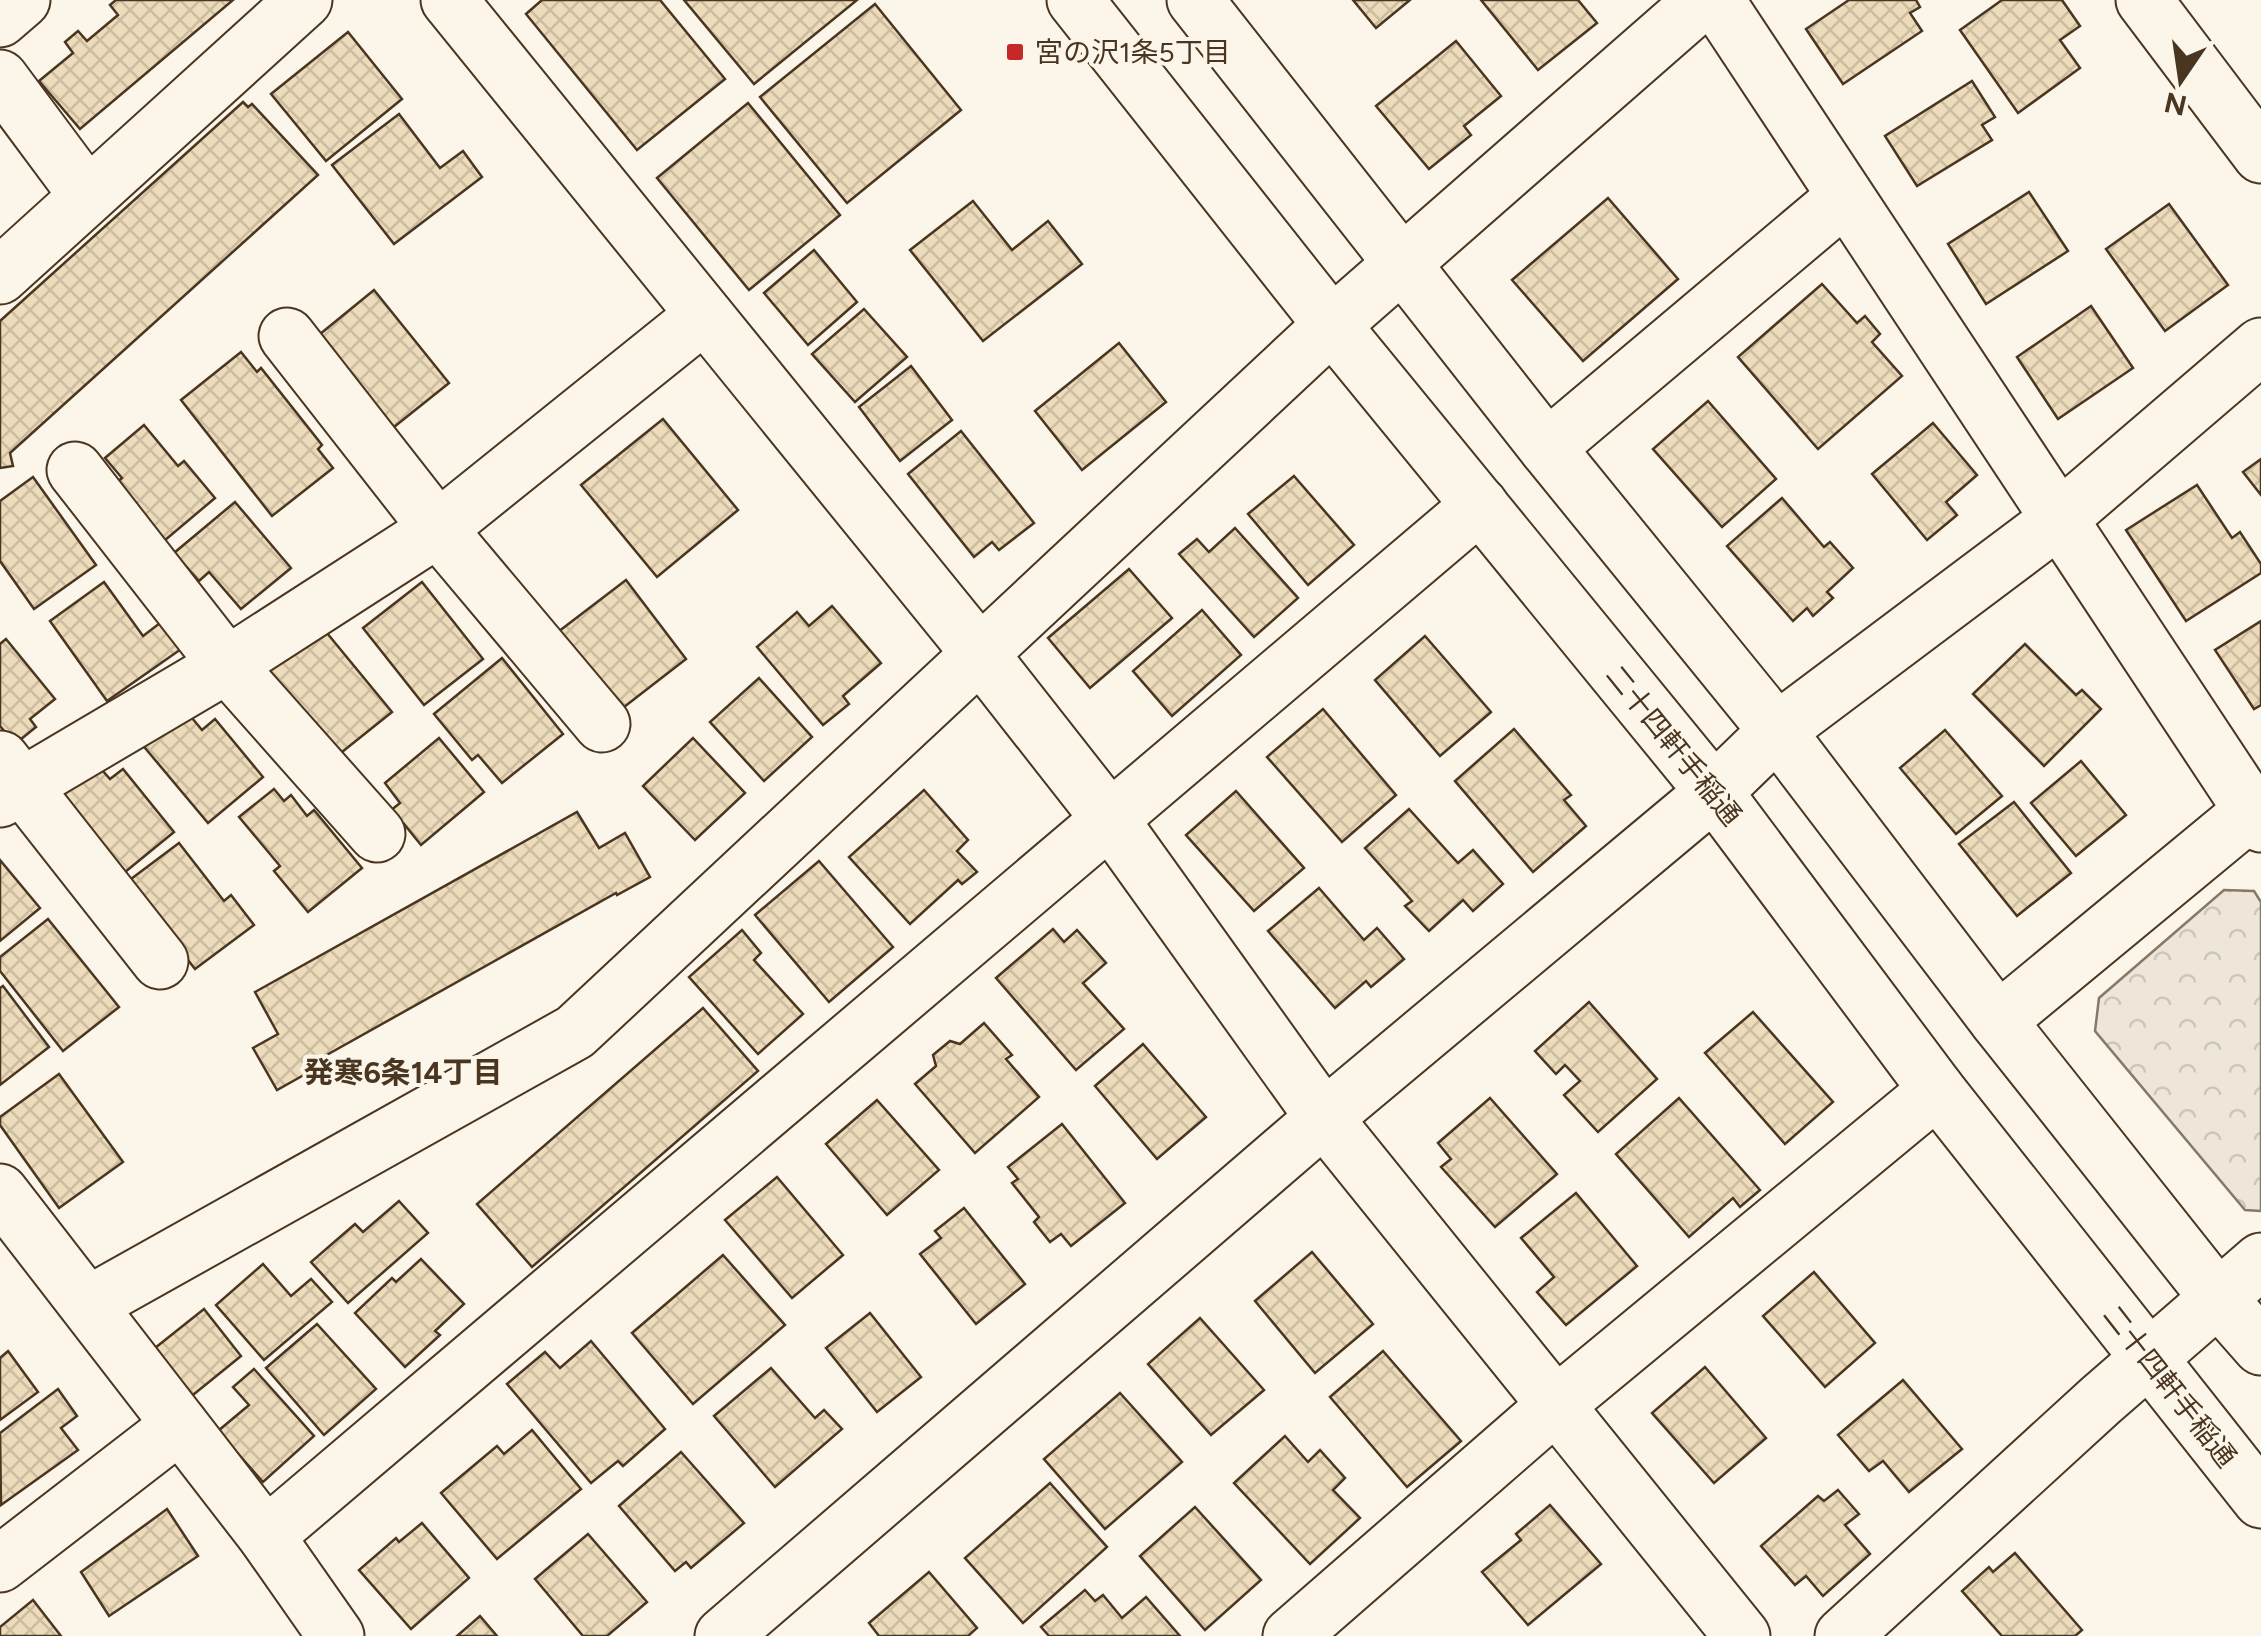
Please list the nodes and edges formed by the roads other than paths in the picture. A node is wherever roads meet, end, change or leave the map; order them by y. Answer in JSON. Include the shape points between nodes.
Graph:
{"nodes":[{"id":1,"x":22,"y":0,"type":"edge"},
{"id":2,"x":304,"y":0,"type":"edge"},
{"id":3,"x":449,"y":0,"type":"edge"},
{"id":4,"x":1075,"y":0,"type":"edge"},
{"id":5,"x":1195,"y":0,"type":"edge"},
{"id":6,"x":1703,"y":0,"type":"edge"},
{"id":7,"x":1716,"y":0,"type":"edge"},
{"id":8,"x":2144,"y":0,"type":"edge"},
{"id":9,"x":0,"y":19,"type":"edge"},
{"id":10,"x":0,"y":78,"type":"edge"},
{"id":11,"x":2261,"y":155,"type":"edge"},
{"id":12,"x":87,"y":195,"type":"junction"},
{"id":13,"x":1845,"y":197,"type":"junction"},
{"id":14,"x":1402,"y":263,"type":"junction"},
{"id":15,"x":0,"y":276,"type":"edge"},
{"id":16,"x":704,"y":316,"type":"junction"},
{"id":17,"x":1332,"y":325,"type":"junction"},
{"id":18,"x":288,"y":336,"type":"dead end"},
{"id":19,"x":2261,"y":346,"type":"edge"},
{"id":20,"x":1546,"y":448,"type":"junction"},
{"id":21,"x":75,"y":470,"type":"dead end"},
{"id":22,"x":1480,"y":505,"type":"junction"},
{"id":23,"x":2058,"y":520,"type":"junction"},
{"id":24,"x":438,"y":529,"type":"junction"},
{"id":25,"x":982,"y":655,"type":"junction"},
{"id":26,"x":227,"y":665,"type":"junction"},
{"id":27,"x":602,"y":724,"type":"dead end"},
{"id":28,"x":1778,"y":731,"type":"junction"},
{"id":29,"x":8,"y":781,"type":"edge"},
{"id":30,"x":1714,"y":792,"type":"junction"},
{"id":31,"x":1109,"y":818,"type":"junction"},
{"id":32,"x":2257,"y":818,"type":"edge"},
{"id":33,"x":377,"y":834,"type":"dead end"},
{"id":34,"x":160,"y":961,"type":"dead end"},
{"id":35,"x":1998,"y":1022,"type":"junction"},
{"id":36,"x":1937,"y":1090,"type":"junction"},
{"id":37,"x":1324,"y":1118,"type":"junction"},
{"id":38,"x":0,"y":1192,"type":"edge"},
{"id":39,"x":2261,"y":1261,"type":"edge"},
{"id":40,"x":2217,"y":1298,"type":"junction"},
{"id":41,"x":89,"y":1304,"type":"junction"},
{"id":42,"x":2261,"y":1347,"type":"edge"},
{"id":43,"x":2148,"y":1358,"type":"junction"},
{"id":44,"x":1556,"y":1406,"type":"junction"},
{"id":45,"x":180,"y":1425,"type":"junction"},
{"id":46,"x":2261,"y":1500,"type":"edge"},
{"id":47,"x":266,"y":1536,"type":"junction"},
{"id":48,"x":0,"y":1564,"type":"edge"},
{"id":49,"x":336,"y":1636,"type":"edge"},
{"id":50,"x":722,"y":1636,"type":"edge"},
{"id":51,"x":1291,"y":1636,"type":"edge"},
{"id":52,"x":1742,"y":1636,"type":"edge"},
{"id":53,"x":1843,"y":1636,"type":"edge"}],
"edges":[{"from":1,"to":9,"type":"street"},
{"from":2,"to":12,"type":"street"},
{"from":3,"to":16,"type":"street"},
{"from":4,"to":17,"type":"street","name":"二十四軒手稲通"},
{"from":5,"to":14,"type":"street"},
{"from":6,"to":14,"type":"street"},
{"from":7,"to":13,"type":"street"},
{"from":8,"to":11,"type":"street"},
{"from":10,"to":12,"type":"street"},
{"from":12,"to":15,"type":"street"},
{"from":13,"to":20,"type":"street"},
{"from":13,"to":23,"type":"street"},
{"from":14,"to":17,"type":"street"},
{"from":14,"to":20,"type":"street"},
{"from":16,"to":24,"type":"street"},
{"from":16,"to":25,"type":"street"},
{"from":17,"to":22,"type":"street","name":"二十四軒手稲通"},
{"from":17,"to":25,"type":"street"},
{"from":18,"to":24,"type":"street"},
{"from":19,"to":23,"type":"street"},
{"from":20,"to":28,"type":"street"},
{"from":21,"to":26,"type":"street"},
{"from":22,"to":30,"type":"street","name":"二十四軒手稲通"},
{"from":22,"to":31,"type":"street"},
{"from":23,"to":28,"type":"street"},
{"from":23,"to":32,"type":"street"},
{"from":24,"to":26,"type":"street"},
{"from":24,"to":27,"type":"street"},
{"from":25,"to":31,"type":"street"},
{"from":25,"to":41,"type":"street","via":[[575,1032]]},
{"from":26,"to":29,"type":"street"},
{"from":26,"to":33,"type":"street"},
{"from":28,"to":30,"type":"street"},
{"from":28,"to":35,"type":"street"},
{"from":29,"to":34,"type":"street"},
{"from":30,"to":36,"type":"street","name":"二十四軒手稲通"},
{"from":30,"to":37,"type":"street"},
{"from":31,"to":37,"type":"street"},
{"from":31,"to":47,"type":"street"},
{"from":32,"to":35,"type":"street"},
{"from":35,"to":40,"type":"street"},
{"from":36,"to":43,"type":"street","name":"二十四軒手稲通"},
{"from":36,"to":44,"type":"street"},
{"from":37,"to":44,"type":"street"},
{"from":37,"to":50,"type":"street"},
{"from":38,"to":41,"type":"street"},
{"from":39,"to":40,"type":"street"},
{"from":40,"to":42,"type":"street"},
{"from":40,"to":43,"type":"street"},
{"from":41,"to":45,"type":"street"},
{"from":43,"to":46,"type":"street","name":"二十四軒手稲通"},
{"from":43,"to":53,"type":"street"},
{"from":44,"to":51,"type":"street"},
{"from":44,"to":52,"type":"street"},
{"from":45,"to":47,"type":"street"},
{"from":45,"to":48,"type":"street"},
{"from":47,"to":49,"type":"street"}]}
